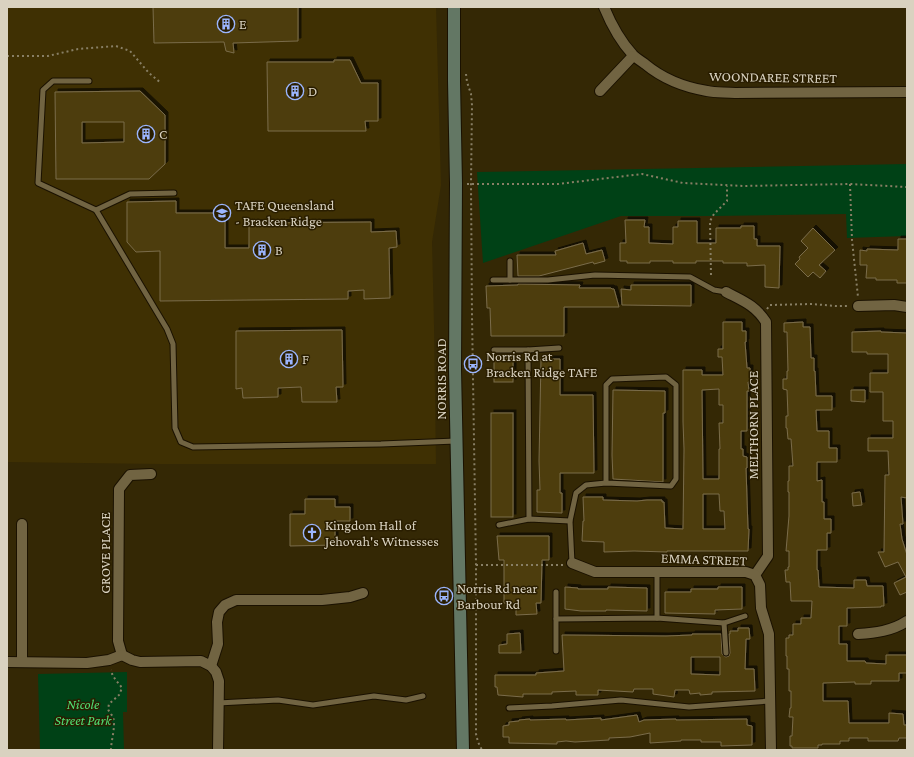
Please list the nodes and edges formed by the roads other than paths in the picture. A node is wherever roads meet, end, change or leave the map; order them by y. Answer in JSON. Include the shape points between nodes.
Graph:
{"nodes":[{"id":1,"x":454,"y":7,"type":"edge"},
{"id":2,"x":604,"y":7,"type":"edge"},
{"id":3,"x":633,"y":56,"type":"junction"},
{"id":4,"x":89,"y":81,"type":"dead end"},
{"id":5,"x":600,"y":91,"type":"dead end"},
{"id":6,"x":907,"y":92,"type":"edge"},
{"id":7,"x":174,"y":193,"type":"dead end"},
{"id":8,"x":96,"y":210,"type":"junction"},
{"id":9,"x":510,"y":261,"type":"dead end"},
{"id":10,"x":493,"y":280,"type":"dead end"},
{"id":11,"x":510,"y":280,"type":"junction"},
{"id":12,"x":726,"y":292,"type":"joint"},
{"id":13,"x":858,"y":306,"type":"road end"},
{"id":14,"x":907,"y":307,"type":"edge"},
{"id":15,"x":559,"y":348,"type":"dead end"},
{"id":16,"x":494,"y":350,"type":"dead end"},
{"id":17,"x":528,"y":350,"type":"junction"},
{"id":18,"x":456,"y":441,"type":"junction"},
{"id":19,"x":151,"y":474,"type":"dead end"},
{"id":20,"x":606,"y":483,"type":"junction"},
{"id":21,"x":528,"y":519,"type":"junction"},
{"id":22,"x":570,"y":521,"type":"junction"},
{"id":23,"x":22,"y":524,"type":"dead end"},
{"id":24,"x":499,"y":525,"type":"dead end"},
{"id":25,"x":572,"y":562,"type":"joint"},
{"id":26,"x":657,"y":572,"type":"junction"},
{"id":27,"x":755,"y":576,"type":"junction"},
{"id":28,"x":556,"y":592,"type":"dead end"},
{"id":29,"x":363,"y":593,"type":"dead end"},
{"id":30,"x":745,"y":616,"type":"dead end"},
{"id":31,"x":657,"y":618,"type":"junction"},
{"id":32,"x":556,"y":619,"type":"junction"},
{"id":33,"x":907,"y":621,"type":"edge"},
{"id":34,"x":724,"y":623,"type":"junction"},
{"id":35,"x":858,"y":634,"type":"dead end"},
{"id":36,"x":556,"y":651,"type":"dead end"},
{"id":37,"x":726,"y":653,"type":"dead end"},
{"id":38,"x":122,"y":654,"type":"junction"},
{"id":39,"x":7,"y":662,"type":"edge"},
{"id":40,"x":22,"y":662,"type":"junction"},
{"id":41,"x":211,"y":666,"type":"junction"},
{"id":42,"x":422,"y":696,"type":"dead end"},
{"id":43,"x":770,"y":701,"type":"junction"},
{"id":44,"x":218,"y":703,"type":"junction"},
{"id":45,"x":509,"y":708,"type":"dead end"},
{"id":46,"x":218,"y":750,"type":"edge"},
{"id":47,"x":463,"y":750,"type":"edge"},
{"id":48,"x":771,"y":750,"type":"edge"}],
"edges":[{"from":1,"to":18,"type":"main road","name":"NORRIS ROAD"},
{"from":2,"to":3,"type":"street","name":"WOONDAREE STREET"},
{"from":3,"to":5,"type":"street"},
{"from":3,"to":6,"type":"street","name":"WOONDAREE STREET","via":[[669,80],[709,91]]},
{"from":4,"to":8,"type":"lane","via":[[53,81],[43,90],[38,184]]},
{"from":7,"to":8,"type":"lane","via":[[130,194]]},
{"from":8,"to":18,"type":"lane","via":[[167,329],[173,344],[174,428],[181,442],[193,447]]},
{"from":9,"to":11,"type":"lane"},
{"from":10,"to":11,"type":"lane"},
{"from":11,"to":12,"type":"lane","via":[[548,280],[595,275],[690,277],[714,290]]},
{"from":12,"to":27,"type":"street","name":"MELTHORN PLACE","via":[[753,306],[766,322],[768,556]]},
{"from":13,"to":14,"type":"street"},
{"from":15,"to":17,"type":"lane"},
{"from":16,"to":17,"type":"lane"},
{"from":17,"to":21,"type":"lane"},
{"from":18,"to":47,"type":"main road","name":"NORRIS ROAD"},
{"from":19,"to":38,"type":"street","name":"GROVE PLACE","via":[[130,475],[118,489],[118,641]]},
{"from":20,"to":20,"type":"lane","via":[[671,486],[676,479],[676,385],[666,377],[612,379],[606,385]]},
{"from":20,"to":22,"type":"lane","via":[[586,485],[576,493]]},
{"from":21,"to":22,"type":"lane"},
{"from":21,"to":24,"type":"lane"},
{"from":22,"to":25,"type":"lane"},
{"from":23,"to":40,"type":"street"},
{"from":25,"to":26,"type":"street","name":"EMMA STREET","via":[[595,572]]},
{"from":26,"to":27,"type":"street","name":"EMMA STREET","via":[[746,572]]},
{"from":26,"to":31,"type":"lane"},
{"from":27,"to":43,"type":"street","name":"EMMA STREET","via":[[760,585],[761,608],[769,634]]},
{"from":28,"to":32,"type":"lane"},
{"from":29,"to":41,"type":"street","via":[[322,600],[236,600],[225,605],[219,612],[218,644]]},
{"from":30,"to":34,"type":"lane"},
{"from":31,"to":32,"type":"lane"},
{"from":31,"to":34,"type":"lane"},
{"from":32,"to":36,"type":"lane"},
{"from":33,"to":35,"type":"street","via":[[889,630]]},
{"from":34,"to":37,"type":"lane"},
{"from":38,"to":40,"type":"street","via":[[109,660],[87,663]]},
{"from":38,"to":41,"type":"street","via":[[140,662],[201,661]]},
{"from":39,"to":40,"type":"street"},
{"from":41,"to":44,"type":"street","via":[[219,681]]},
{"from":42,"to":44,"type":"lane","via":[[406,700],[374,696],[313,705],[278,700]]},
{"from":43,"to":45,"type":"lane","via":[[689,707],[621,700]]},
{"from":43,"to":48,"type":"street","name":"EMMA STREET"},
{"from":44,"to":46,"type":"street"}]}
